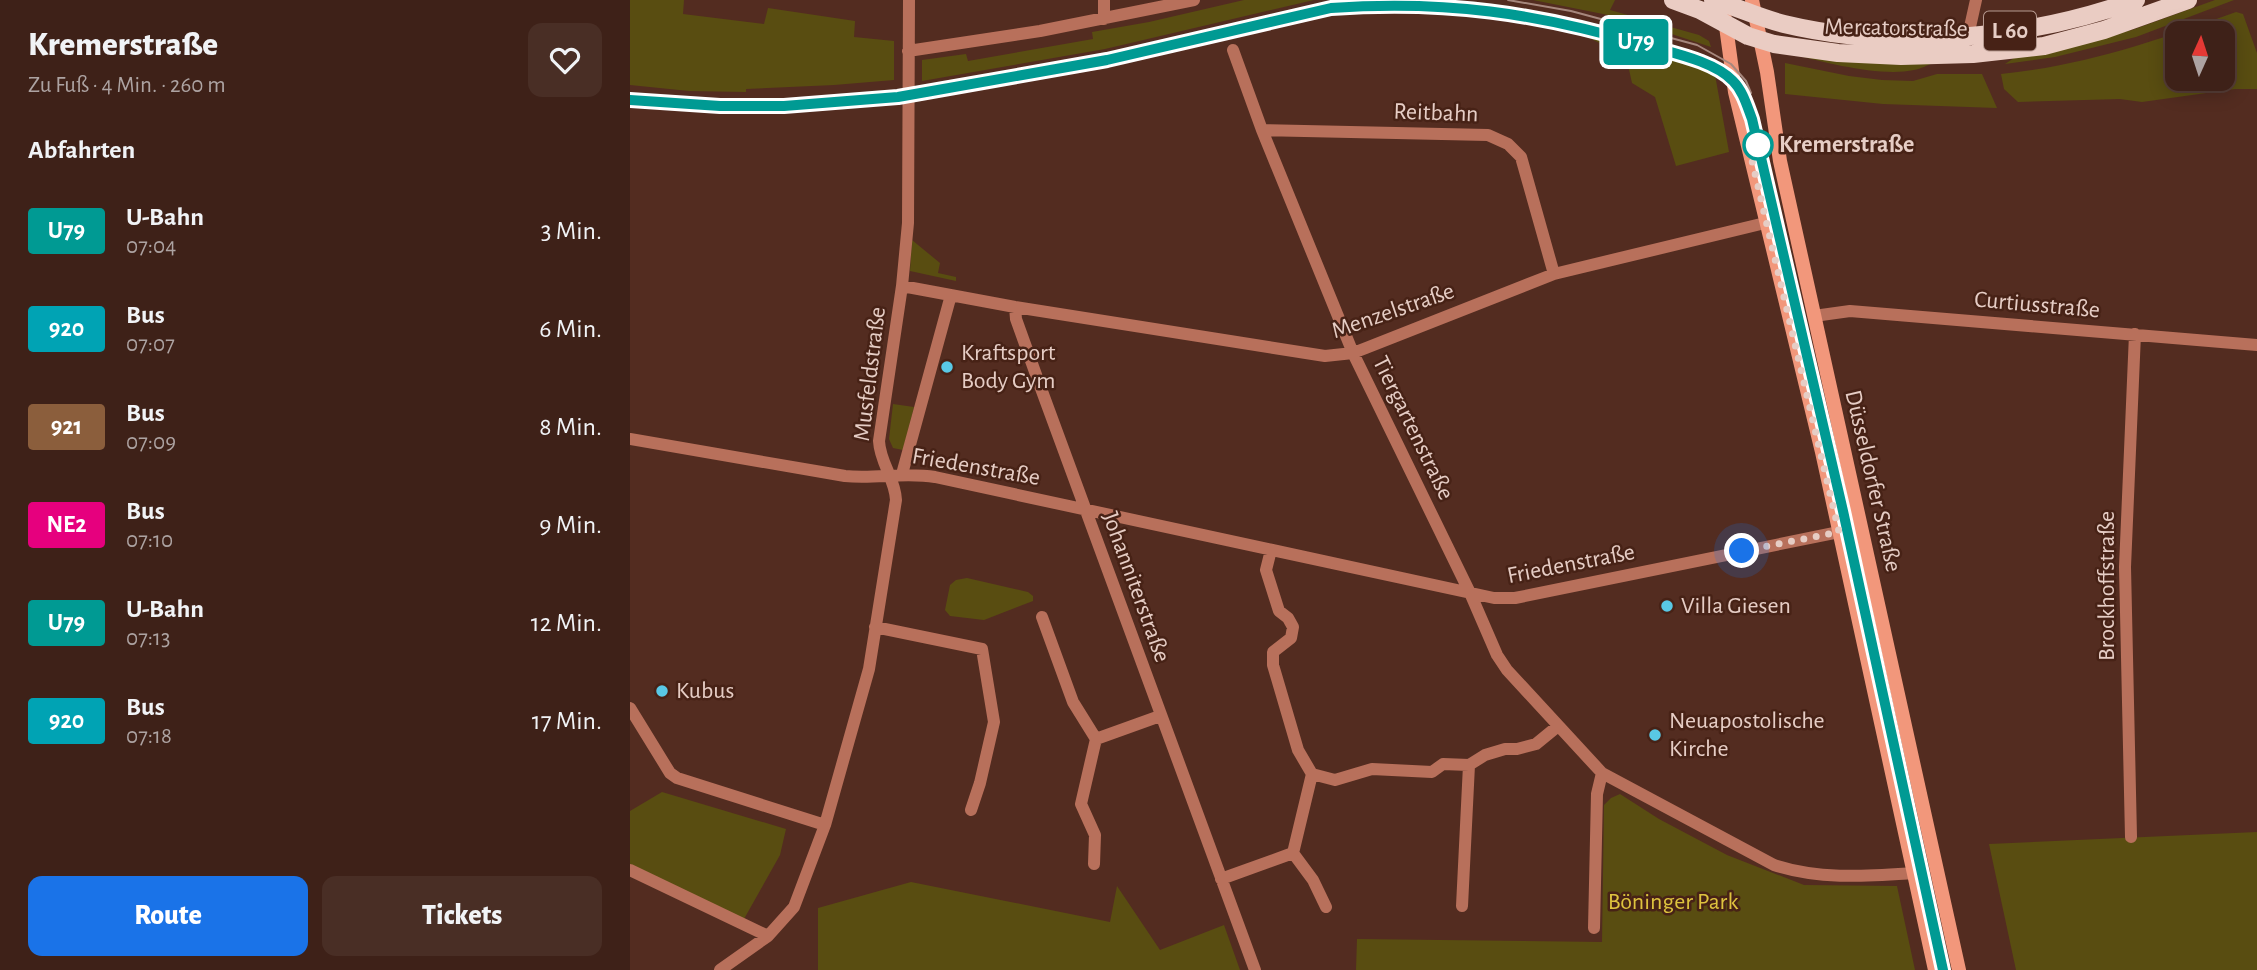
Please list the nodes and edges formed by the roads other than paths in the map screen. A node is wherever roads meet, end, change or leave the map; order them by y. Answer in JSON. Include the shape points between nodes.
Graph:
{"nodes":[{"id":1,"x":909,"y":0,"type":"edge"},
{"id":2,"x":1104,"y":0,"type":"edge"},
{"id":3,"x":1194,"y":0,"type":"edge"},
{"id":4,"x":1672,"y":0,"type":"edge"},
{"id":5,"x":1976,"y":0,"type":"edge"},
{"id":6,"x":2136,"y":0,"type":"edge"},
{"id":7,"x":2188,"y":0,"type":"edge"},
{"id":8,"x":1719,"y":1,"type":"edge"},
{"id":9,"x":1754,"y":7,"type":"edge"},
{"id":10,"x":1104,"y":19,"type":"junction"},
{"id":11,"x":1726,"y":25,"type":"junction"},
{"id":12,"x":1968,"y":36,"type":"junction"},
{"id":13,"x":1761,"y":41,"type":"junction"},
{"id":14,"x":1233,"y":50,"type":"dead end"},
{"id":15,"x":908,"y":51,"type":"junction"},
{"id":16,"x":1901,"y":56,"type":"junction"},
{"id":17,"x":1262,"y":130,"type":"junction"},
{"id":18,"x":1765,"y":223,"type":"junction"},
{"id":19,"x":1554,"y":274,"type":"junction"},
{"id":20,"x":902,"y":286,"type":"junction"},
{"id":21,"x":951,"y":295,"type":"junction"},
{"id":22,"x":1015,"y":307,"type":"junction"},
{"id":23,"x":1814,"y":316,"type":"junction"},
{"id":24,"x":2135,"y":334,"type":"junction"},
{"id":25,"x":2257,"y":345,"type":"edge"},
{"id":26,"x":1353,"y":353,"type":"junction"},
{"id":27,"x":630,"y":439,"type":"edge"},
{"id":28,"x":896,"y":475,"type":"junction"},
{"id":29,"x":1085,"y":509,"type":"junction"},
{"id":30,"x":1839,"y":532,"type":"junction"},
{"id":31,"x":1271,"y":550,"type":"junction"},
{"id":32,"x":1471,"y":595,"type":"junction"},
{"id":33,"x":1042,"y":617,"type":"dead end"},
{"id":34,"x":875,"y":627,"type":"junction"},
{"id":35,"x":630,"y":708,"type":"edge"},
{"id":36,"x":1160,"y":716,"type":"junction"},
{"id":37,"x":1558,"y":726,"type":"junction"},
{"id":38,"x":1096,"y":739,"type":"junction"},
{"id":39,"x":1469,"y":765,"type":"junction"},
{"id":40,"x":1602,"y":773,"type":"junction"},
{"id":41,"x":1312,"y":774,"type":"junction"},
{"id":42,"x":971,"y":810,"type":"dead end"},
{"id":43,"x":825,"y":825,"type":"junction"},
{"id":44,"x":2132,"y":837,"type":"dead end"},
{"id":45,"x":1293,"y":853,"type":"junction"},
{"id":46,"x":1094,"y":864,"type":"dead end"},
{"id":47,"x":630,"y":870,"type":"edge"},
{"id":48,"x":1914,"y":873,"type":"junction"},
{"id":49,"x":1221,"y":879,"type":"junction"},
{"id":50,"x":1326,"y":906,"type":"dead end"},
{"id":51,"x":1462,"y":906,"type":"dead end"},
{"id":52,"x":1594,"y":928,"type":"dead end"},
{"id":53,"x":768,"y":936,"type":"junction"},
{"id":54,"x":720,"y":970,"type":"edge"},
{"id":55,"x":1255,"y":970,"type":"edge"},
{"id":56,"x":1935,"y":970,"type":"edge"},
{"id":57,"x":1959,"y":970,"type":"edge"}],
"edges":[{"from":1,"to":15,"type":"street","name":"Musfeldstraße"},
{"from":2,"to":10,"type":"street"},
{"from":3,"to":10,"type":"street"},
{"from":4,"to":11,"type":"main road","number":"L 60"},
{"from":5,"to":12,"type":"street"},
{"from":6,"to":12,"type":"main road","name":"Mercatorstraße","number":"L 60","via":[[2040,27]]},
{"from":7,"to":16,"type":"main road","name":"Mercatorstraße","number":"L 60","via":[[2044,46]]},
{"from":8,"to":9,"type":"main road","name":"Mercatorstraße","number":"L 60"},
{"from":8,"to":11,"type":"main road","name":"Düsseldorfer Straße"},
{"from":9,"to":12,"type":"main road","name":"Mercatorstraße","number":"L 60","via":[[1791,25],[1853,35]]},
{"from":9,"to":13,"type":"main road","name":"Düsseldorfer Straße"},
{"from":10,"to":15,"type":"street"},
{"from":11,"to":13,"type":"main road","name":"Mercatorstraße","number":"L 60"},
{"from":11,"to":18,"type":"main road","name":"Düsseldorfer Straße","via":[[1735,92]]},
{"from":12,"to":16,"type":"street","via":[[1955,46],[1916,47]]},
{"from":13,"to":16,"type":"main road","name":"Mercatorstraße","number":"L 60","via":[[1838,54]]},
{"from":13,"to":23,"type":"main road","name":"Düsseldorfer Straße","via":[[1780,161]]},
{"from":14,"to":17,"type":"street","name":"Tiergartenstraße"},
{"from":15,"to":20,"type":"street","name":"Musfeldstraße","via":[[908,223]]},
{"from":17,"to":19,"type":"street","name":"Reitbahn","via":[[1488,135],[1508,144],[1521,157]]},
{"from":17,"to":26,"type":"street","name":"Tiergartenstraße"},
{"from":18,"to":19,"type":"street","name":"Menzelstraße"},
{"from":18,"to":30,"type":"main road","name":"Düsseldorfer Straße"},
{"from":19,"to":26,"type":"street","name":"Menzelstraße"},
{"from":20,"to":21,"type":"street","name":"Menzelstraße"},
{"from":20,"to":28,"type":"street","name":"Musfeldstraße","via":[[879,440],[883,465]]},
{"from":21,"to":22,"type":"street","name":"Menzelstraße"},
{"from":21,"to":28,"type":"street","via":[[925,393]]},
{"from":22,"to":26,"type":"street","name":"Menzelstraße","via":[[1325,356]]},
{"from":22,"to":29,"type":"street","name":"Johanniterstraße"},
{"from":23,"to":24,"type":"street","name":"Curtiusstraße","via":[[1850,311]]},
{"from":23,"to":57,"type":"main road","name":"Düsseldorfer Straße"},
{"from":24,"to":25,"type":"street","name":"Curtiusstraße"},
{"from":24,"to":44,"type":"street","name":"Brockhoffstraße","via":[[2125,567]]},
{"from":26,"to":32,"type":"street","name":"Tiergartenstraße"},
{"from":27,"to":28,"type":"street","name":"Friedenstraße","via":[[845,476]]},
{"from":28,"to":29,"type":"street","name":"Friedenstraße","via":[[935,477]]},
{"from":28,"to":34,"type":"street","name":"Musfeldstraße","via":[[896,506]]},
{"from":29,"to":31,"type":"street","name":"Friedenstraße"},
{"from":29,"to":36,"type":"street","name":"Johanniterstraße"},
{"from":30,"to":32,"type":"street","name":"Friedenstraße","via":[[1515,598]]},
{"from":30,"to":48,"type":"main road","name":"Düsseldorfer Straße"},
{"from":31,"to":32,"type":"street","name":"Friedenstraße"},
{"from":31,"to":41,"type":"street","via":[[1266,570],[1279,611],[1293,627],[1291,638],[1273,652],[1273,665],[1298,750]]},
{"from":32,"to":37,"type":"street","name":"Tiergartenstraße","via":[[1497,655]]},
{"from":33,"to":38,"type":"street","via":[[1073,702]]},
{"from":34,"to":42,"type":"street","via":[[982,649],[994,722]]},
{"from":34,"to":43,"type":"street","name":"Musfeldstraße","via":[[869,669]]},
{"from":35,"to":43,"type":"street","via":[[677,778]]},
{"from":36,"to":38,"type":"street"},
{"from":36,"to":49,"type":"street","name":"Johanniterstraße"},
{"from":37,"to":39,"type":"street","via":[[1536,744],[1505,748]]},
{"from":37,"to":40,"type":"street","name":"Tiergartenstraße"},
{"from":38,"to":46,"type":"street","via":[[1082,804],[1095,835]]},
{"from":39,"to":41,"type":"street","via":[[1443,764],[1432,772],[1372,769],[1335,780]]},
{"from":39,"to":51,"type":"street"},
{"from":40,"to":48,"type":"street","name":"Tiergartenstraße","via":[[1737,847],[1796,873]]},
{"from":40,"to":52,"type":"street","via":[[1597,794]]},
{"from":41,"to":45,"type":"street"},
{"from":43,"to":53,"type":"street","name":"Musfeldstraße","via":[[794,907]]},
{"from":45,"to":49,"type":"street"},
{"from":45,"to":50,"type":"street"},
{"from":47,"to":53,"type":"street"},
{"from":48,"to":56,"type":"main road","name":"Düsseldorfer Straße"},
{"from":49,"to":55,"type":"street","name":"Johanniterstraße"},
{"from":53,"to":54,"type":"street","name":"Musfeldstraße"}]}
